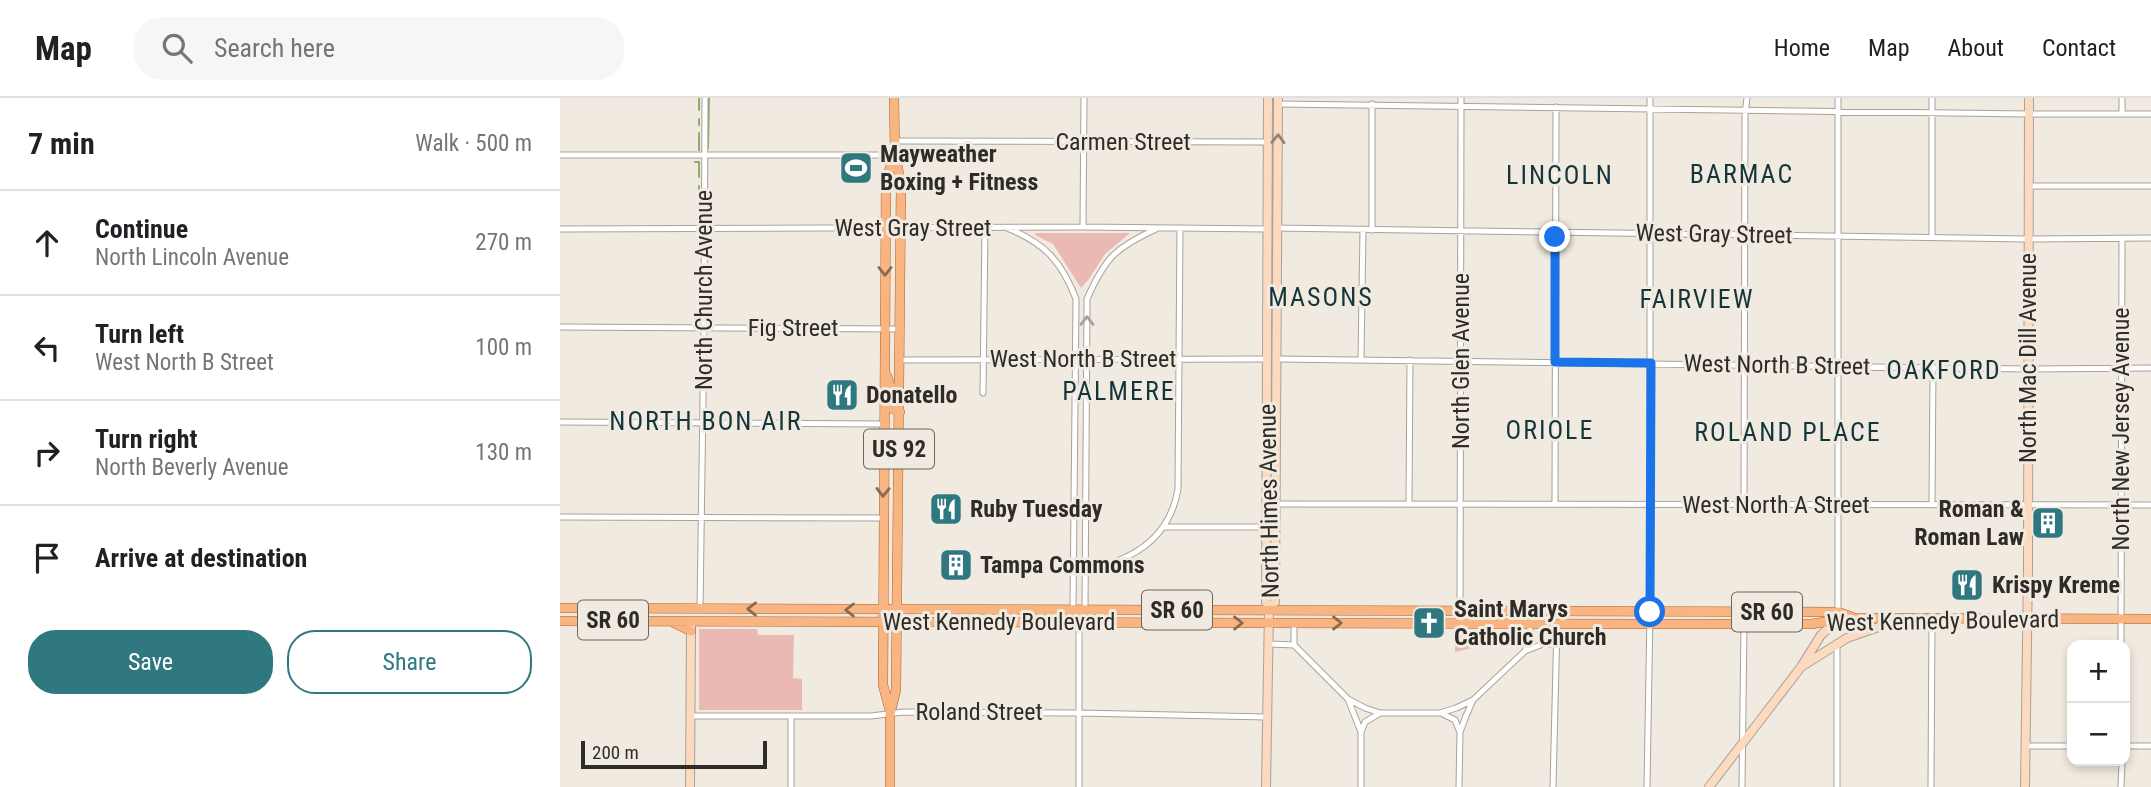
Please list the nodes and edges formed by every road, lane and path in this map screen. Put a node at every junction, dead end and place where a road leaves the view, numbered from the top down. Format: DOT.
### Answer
graph roads {
  1 [pos="705,98"];
  2 [pos="894,98"];
  3 [pos="1084,98"];
  4 [pos="1268,98"];
  5 [pos="1650,98"];
  6 [pos="1747,98"];
  7 [pos="1838,98"];
  8 [pos="1932,98"];
  9 [pos="2029,98"];
  10 [pos="2122,98"];
  11 [pos="1277,100"];
  12 [pos="1461,102"];
  13 [pos="1372,104"];
  14 [pos="1556,107"];
  15 [pos="1650,108"];
  16 [pos="1746,110"];
  17 [pos="1838,111"];
  18 [pos="1932,112"];
  19 [pos="2028,114"];
  20 [pos="2122,114"];
  21 [pos="2151,114"];
  22 [pos="895,141"];
  23 [pos="1083,142"];
  24 [pos="1268,142"];
  25 [pos="560,155"];
  26 [pos="704,155"];
  27 [pos="895,155"];
  28 [pos="1268,164"];
  29 [pos="2028,186"];
  30 [pos="2151,186"];
  31 [pos="985,227"];
  32 [pos="1004,227"];
  33 [pos="1083,227"];
  34 [pos="1159,228"];
  35 [pos="1180,228"];
  36 [pos="560,229"];
  37 [pos="705,229"];
  38 [pos="885,229"];
  39 [pos="901,229"];
  40 [pos="1267,229"];
  41 [pos="1276,229"];
  42 [pos="1363,230"];
  43 [pos="1372,230"];
  44 [pos="1461,231"];
  45 [pos="1556,232"];
  46 [pos="1651,233"];
  47 [pos="1744,234"];
  48 [pos="1839,236"];
  49 [pos="1932,237"];
  50 [pos="2151,238"];
  51 [pos="2028,239"];
  52 [pos="2122,239"];
  53 [pos="1276,284"];
  54 [pos="1076,299"];
  55 [pos="1087,299"];
  56 [pos="560,327"];
  57 [pos="704,328"];
  58 [pos="884,329"];
  59 [pos="900,329"];
  60 [pos="984,359"];
  61 [pos="1077,359"];
  62 [pos="1087,359"];
  63 [pos="1180,359"];
  64 [pos="1272,359"];
  65 [pos="1361,359"];
  66 [pos="900,360"];
  67 [pos="1410,360"];
  68 [pos="1461,361"];
  69 [pos="1555,362"];
  70 [pos="1651,363"];
  71 [pos="1744,365"];
  72 [pos="1838,366"];
  73 [pos="884,367"];
  74 [pos="1933,367"];
  75 [pos="2121,368"];
  76 [pos="2151,368"];
  77 [pos="2028,369"];
  78 [pos="983,393"];
  79 [pos="900,412"];
  80 [pos="560,422"];
  81 [pos="702,423"];
  82 [pos="884,424"];
  83 [pos="1086,425"];
  84 [pos="1076,426"];
  85 [pos="1075,448"];
  86 [pos="1085,449"];
  87 [pos="1409,503"];
  88 [pos="1276,504"];
  89 [pos="1461,504"];
  90 [pos="1555,504"];
  91 [pos="1650,505"];
  92 [pos="1744,505"];
  93 [pos="1838,505"];
  94 [pos="1932,505"];
  95 [pos="2121,505"];
  96 [pos="2151,505"];
  97 [pos="2028,506"];
  98 [pos="560,517"];
  99 [pos="702,518"];
  100 [pos="883,518"];
  101 [pos="1165,527"];
  102 [pos="1268,527"];
  103 [pos="1085,568"];
  104 [pos="1074,572"];
  105 [pos="560,608"];
  106 [pos="614,608"];
  107 [pos="700,609"];
  108 [pos="883,610"];
  109 [pos="897,610"];
  110 [pos="1073,610"];
  111 [pos="1085,610"];
  112 [pos="1141,610"];
  113 [pos="1269,610"];
  114 [pos="1460,611"];
  115 [pos="1650,612"];
  116 [pos="1838,612"];
  117 [pos="560,615"];
  118 [pos="1853,618"];
  119 [pos="1905,618"];
  120 [pos="1932,618"];
  121 [pos="2027,619"];
  122 [pos="2121,619"];
  123 [pos="2151,619"];
  124 [pos="624,620"];
  125 [pos="560,621"];
  126 [pos="666,621"];
  127 [pos="692,621"];
  128 [pos="884,622"];
  129 [pos="897,622"];
  130 [pos="1018,623"];
  131 [pos="1079,623"];
  132 [pos="1268,623"];
  133 [pos="1294,623"];
  134 [pos="1460,623"];
  135 [pos="1744,623"];
  136 [pos="1530,624"];
  137 [pos="1556,624"];
  138 [pos="1650,624"];
  139 [pos="691,631"];
  140 [pos="2121,640"];
  141 [pos="1837,643"];
  142 [pos="1268,644"];
  143 [pos="1556,644"];
  144 [pos="1294,645"];
  145 [pos="1525,651"];
  146 [pos="1801,667"];
  147 [pos="1348,699"];
  148 [pos="1473,701"];
  149 [pos="1079,713"];
  150 [pos="1380,713"];
  151 [pos="1440,713"];
  152 [pos="890,714"];
  153 [pos="690,716"];
  154 [pos="791,716"];
  155 [pos="1268,717"];
  156 [pos="1362,732"];
  157 [pos="1460,732"];
  158 [pos="1743,742"];
  159 [pos="2026,746"];
  160 [pos="2067,746"];
  161 [pos="2130,746"];
  162 [pos="2151,747"];
  163 [pos="2122,766"];
  164 [pos="690,787"];
  165 [pos="791,787"];
  166 [pos="890,787"];
  167 [pos="1079,787"];
  168 [pos="1266,787"];
  169 [pos="1361,787"];
  170 [pos="1459,787"];
  171 [pos="1553,787"];
  172 [pos="1647,787"];
  173 [pos="1709,787"];
  174 [pos="1742,787"];
  175 [pos="1837,787"];
  176 [pos="1931,787"];
  177 [pos="2025,787"];
  178 [pos="2122,787"];
  1 -- 26 [label="street, North Church Avenue"];
  2 -- 22 [label="main road, US 92"];
  3 -- 23 [label="street"];
  4 -- 24 [label="street, North Himes Avenue"];
  5 -- 15 [label="street"];
  6 -- 16 [label="street"];
  7 -- 17 [label="street"];
  8 -- 18 [label="street"];
  9 -- 19 [label="street, North Mac Dill Avenue"];
  10 -- 20 [label="street"];
  11 -- 13 [label="street"];
  41 -- 11 [label="street, North Himes Avenue, one-way"];
  12 -- 13 [label="street"];
  12 -- 14 [label="street"];
  12 -- 44 [label="street, North Glen Avenue"];
  13 -- 43 [label="street"];
  14 -- 15 [label="street"];
  14 -- 45 [label="street"];
  15 -- 16 [label="street"];
  15 -- 46 [label="street"];
  16 -- 17 [label="street"];
  16 -- 47 [label="street"];
  17 -- 18 [label="street"];
  17 -- 48 [label="street"];
  18 -- 19 [label="street"];
  18 -- 49 [label="street"];
  19 -- 20 [label="street"];
  19 -- 29 [label="street, North Mac Dill Avenue"];
  20 -- 21 [label="street"];
  22 -- 23 [label="street, Carmen Street"];
  22 -- 27 [label="main road, US 92"];
  23 -- 24 [label="street, Carmen Street"];
  23 -- 33 [label="street"];
  24 -- 28 [label="street, North Himes Avenue"];
  25 -- 26 [label="street"];
  26 -- 27 [label="street"];
  26 -- 37 [label="street, North Church Avenue"];
  27 -- 38 [label="main road, US 92"];
  27 -- 39 [label="main road, US 92"];
  28 -- 40 [label="street, North Himes Avenue"];
  28 -- 41 [label="street"];
  29 -- 30 [label="street"];
  29 -- 51 [label="street, North Mac Dill Avenue"];
  31 -- 32 [label="street, West Gray Street"];
  31 -- 39 [label="street, West Gray Street"];
  31 -- 60 [label="street"];
  32 -- 33 [label="street, West Gray Street"];
  32 -- 54 [label="street"];
  33 -- 34 [label="street, West Gray Street"];
  34 -- 35 [label="street, West Gray Street"];
  34 -- 55 [label="street"];
  35 -- 40 [label="street, West Gray Street"];
  35 -- 63 [label="street"];
  36 -- 37 [label="street, West Gray Street"];
  37 -- 38 [label="street, West Gray Street"];
  37 -- 57 [label="street, North Church Avenue"];
  38 -- 39 [label="street, West Gray Street"];
  38 -- 58 [label="main road, US 92, one-way"];
  39 -- 59 [label="main road, US 92"];
  40 -- 53 [label="street"];
  40 -- 64 [label="street, North Himes Avenue"];
  41 -- 42 [label="street, West Gray Street"];
  41 -- 53 [label="street, North Himes Avenue"];
  42 -- 43 [label="street, West Gray Street"];
  42 -- 65 [label="street"];
  43 -- 44 [label="street, West Gray Street"];
  44 -- 45 [label="street, West Gray Street"];
  44 -- 68 [label="street, North Glen Avenue"];
  45 -- 46 [label="street, West Gray Street"];
  45 -- 69 [label="street"];
  46 -- 47 [label="street, West Gray Street"];
  46 -- 70 [label="street"];
  47 -- 48 [label="street, West Gray Street"];
  47 -- 71 [label="street"];
  48 -- 49 [label="street, West Gray Street"];
  48 -- 72 [label="street"];
  49 -- 51 [label="street, West Gray Street"];
  50 -- 52 [label="street, West Gray Street"];
  51 -- 52 [label="street, West Gray Street"];
  51 -- 77 [label="street, North Mac Dill Avenue"];
  52 -- 75 [label="street, North New Jersey Avenue"];
  53 -- 64 [label="street, North Himes Avenue"];
  54 -- 55 [label="street"];
  54 -- 61 [label="street"];
  62 -- 55 [label="street, one-way"];
  56 -- 57 [label="street, Fig Street"];
  57 -- 58 [label="street, Fig Street"];
  57 -- 81 [label="street, North Church Avenue"];
  58 -- 59 [label="street, Fig Street"];
  58 -- 73 [label="main road, US 92"];
  59 -- 66 [label="main road, US 92"];
  60 -- 61 [label="street, West North B Street"];
  60 -- 66 [label="street, West North B Street"];
  60 -- 78 [label="street"];
  61 -- 62 [label="street, West North B Street"];
  61 -- 84 [label="street"];
  62 -- 63 [label="street, West North B Street"];
  62 -- 83 [label="street"];
  63 -- 64 [label="street, West North B Street"];
  63 -- 101 [label="street"];
  64 -- 65 [label="street, West North B Street"];
  64 -- 88 [label="street, North Himes Avenue"];
  64 -- 102 [label="street, North Himes Avenue"];
  65 -- 67 [label="street, West North B Street"];
  66 -- 79 [label="main road, US 92"];
  67 -- 68 [label="street, West North B Street"];
  67 -- 87 [label="street"];
  68 -- 69 [label="street, West North B Street"];
  68 -- 89 [label="street, North Glen Avenue"];
  69 -- 70 [label="street, West North B Street"];
  69 -- 90 [label="street"];
  70 -- 71 [label="street, West North B Street"];
  70 -- 91 [label="street"];
  71 -- 72 [label="street, West North B Street"];
  71 -- 92 [label="street"];
  72 -- 74 [label="street, West North B Street"];
  72 -- 93 [label="street"];
  73 -- 79 [label="main road"];
  73 -- 82 [label="main road, US 92"];
  74 -- 77 [label="street, West North B Street"];
  74 -- 94 [label="street"];
  75 -- 76 [label="street, West North B Street"];
  75 -- 77 [label="street, West North B Street"];
  75 -- 95 [label="street, North New Jersey Avenue"];
  77 -- 97 [label="street, North Mac Dill Avenue"];
  79 -- 109 [label="main road, US 92"];
  80 -- 81 [label="street"];
  81 -- 82 [label="street"];
  81 -- 99 [label="street, North Church Avenue"];
  82 -- 100 [label="main road, US 92, one-way"];
  83 -- 84 [label="street"];
  83 -- 86 [label="street"];
  84 -- 85 [label="street"];
  85 -- 86 [label="street"];
  85 -- 104 [label="street"];
  86 -- 103 [label="street"];
  87 -- 88 [label="street, West North A Street"];
  87 -- 89 [label="street, West North A Street"];
  88 -- 113 [label="street, North Himes Avenue"];
  89 -- 90 [label="street, West North A Street"];
  89 -- 114 [label="street, North Glen Avenue"];
  90 -- 91 [label="street, West North A Street"];
  91 -- 92 [label="street, West North A Street"];
  91 -- 115 [label="street"];
  92 -- 93 [label="street, West North A Street"];
  93 -- 94 [label="street, West North A Street"];
  93 -- 116 [label="street"];
  94 -- 97 [label="street, West North A Street"];
  95 -- 96 [label="street, West North A Street"];
  95 -- 97 [label="street, West North A Street"];
  95 -- 122 [label="street, North New Jersey Avenue"];
  97 -- 121 [label="street, North Mac Dill Avenue"];
  98 -- 99 [label="street"];
  99 -- 100 [label="street"];
  99 -- 107 [label="street, North Church Avenue"];
  100 -- 108 [label="main road, US 92"];
  101 -- 102 [label="street"];
  101 -- 103 [label="street"];
  102 -- 113 [label="street, North Himes Avenue"];
  103 -- 104 [label="street"];
  103 -- 111 [label="street"];
  104 -- 110 [label="street"];
  105 -- 106 [label="main road, West Kennedy Boulevard / SR 60"];
  106 -- 107 [label="main road, West Kennedy Boulevard / SR 60"];
  106 -- 117 [label="main road"];
  108 -- 107 [label="main road, West Kennedy Boulevard / SR 60, one-way"];
  107 -- 124 [label="main road"];
  108 -- 109 [label="main road, West Kennedy Boulevard / SR 60"];
  108 -- 128 [label="main road, US 92"];
  109 -- 110 [label="main road, West Kennedy Boulevard / SR 60"];
  109 -- 129 [label="main road, US 92"];
  110 -- 111 [label="main road, West Kennedy Boulevard / SR 60"];
  111 -- 112 [label="main road, West Kennedy Boulevard / SR 60"];
  111 -- 130 [label="main road"];
  112 -- 113 [label="main road, West Kennedy Boulevard / SR 60"];
  112 -- 131 [label="main road"];
  113 -- 114 [label="main road, West Kennedy Boulevard / SR 60"];
  113 -- 132 [label="street"];
  114 -- 115 [label="main road, West Kennedy Boulevard / SR 60"];
  114 -- 134 [label="street, North Glen Avenue"];
  115 -- 116 [label="main road, West Kennedy Boulevard / SR 60"];
  115 -- 138 [label="street"];
  116 -- 118 [label="main road, SR 60"];
  118 -- 119 [label="main road, West Kennedy Boulevard / SR 60"];
  118 -- 135 [label="main road, West Kennedy Boulevard / SR 60"];
  118 -- 146 [label="street"];
  119 -- 120 [label="main road, West Kennedy Boulevard / SR 60"];
  119 -- 141 [label="street"];
  120 -- 121 [label="main road, West Kennedy Boulevard / SR 60"];
  120 -- 176 [label="street"];
  121 -- 122 [label="main road, West Kennedy Boulevard / SR 60"];
  121 -- 159 [label="street, North Mac Dill Avenue"];
  122 -- 123 [label="main road, West Kennedy Boulevard / SR 60"];
  122 -- 140 [label="street, North New Jersey Avenue"];
  124 -- 125 [label="main road, West Kennedy Boulevard / SR 60"];
  124 -- 126 [label="main road, West Kennedy Boulevard / SR 60"];
  126 -- 127 [label="main road, West Kennedy Boulevard / SR 60"];
  126 -- 139 [label="main road"];
  127 -- 128 [label="main road, West Kennedy Boulevard / SR 60"];
  127 -- 139 [label="street"];
  128 -- 129 [label="main road, West Kennedy Boulevard / SR 60"];
  128 -- 152 [label="main road, US 92"];
  129 -- 130 [label="main road, West Kennedy Boulevard / SR 60"];
  129 -- 152 [label="main road, US 92"];
  130 -- 131 [label="main road, West Kennedy Boulevard / SR 60"];
  131 -- 132 [label="main road, West Kennedy Boulevard / SR 60, one-way"];
  131 -- 149 [label="street"];
  132 -- 133 [label="main road, West Kennedy Boulevard / SR 60"];
  132 -- 142 [label="street"];
  133 -- 134 [label="main road, West Kennedy Boulevard / SR 60, one-way"];
  133 -- 144 [label="street"];
  134 -- 136 [label="main road, West Kennedy Boulevard / SR 60"];
  135 -- 138 [label="main road, West Kennedy Boulevard / SR 60"];
  135 -- 158 [label="street"];
  136 -- 137 [label="main road, West Kennedy Boulevard / SR 60"];
  136 -- 145 [label="street"];
  137 -- 138 [label="main road, West Kennedy Boulevard / SR 60"];
  137 -- 143 [label="street"];
  138 -- 172 [label="street"];
  139 -- 153 [label="street"];
  141 -- 146 [label="street"];
  141 -- 175 [label="street"];
  142 -- 144 [label="street"];
  142 -- 155 [label="street"];
  143 -- 145 [label="street"];
  143 -- 171 [label="street"];
  144 -- 147 [label="street"];
  145 -- 148 [label="street"];
  146 -- 158 [label="street"];
  147 -- 150 [label="street"];
  147 -- 156 [label="street"];
  148 -- 151 [label="street"];
  148 -- 157 [label="street"];
  149 -- 152 [label="street, Roland Street"];
  149 -- 155 [label="street, Roland Street"];
  149 -- 167 [label="street"];
  150 -- 151 [label="street"];
  150 -- 156 [label="street"];
  151 -- 157 [label="street"];
  152 -- 154 [label="street, Roland Street"];
  152 -- 166 [label="main road, US 92"];
  153 -- 154 [label="street, Roland Street"];
  153 -- 164 [label="street"];
  154 -- 165 [label="street"];
  155 -- 168 [label="street"];
  156 -- 169 [label="street"];
  157 -- 170 [label="street"];
  158 -- 173 [label="street"];
  158 -- 174 [label="street"];
  159 -- 160 [label="street"];
  159 -- 177 [label="street, North Mac Dill Avenue"];
  161 -- 162 [label="street"];
  163 -- 178 [label="street"];
}
